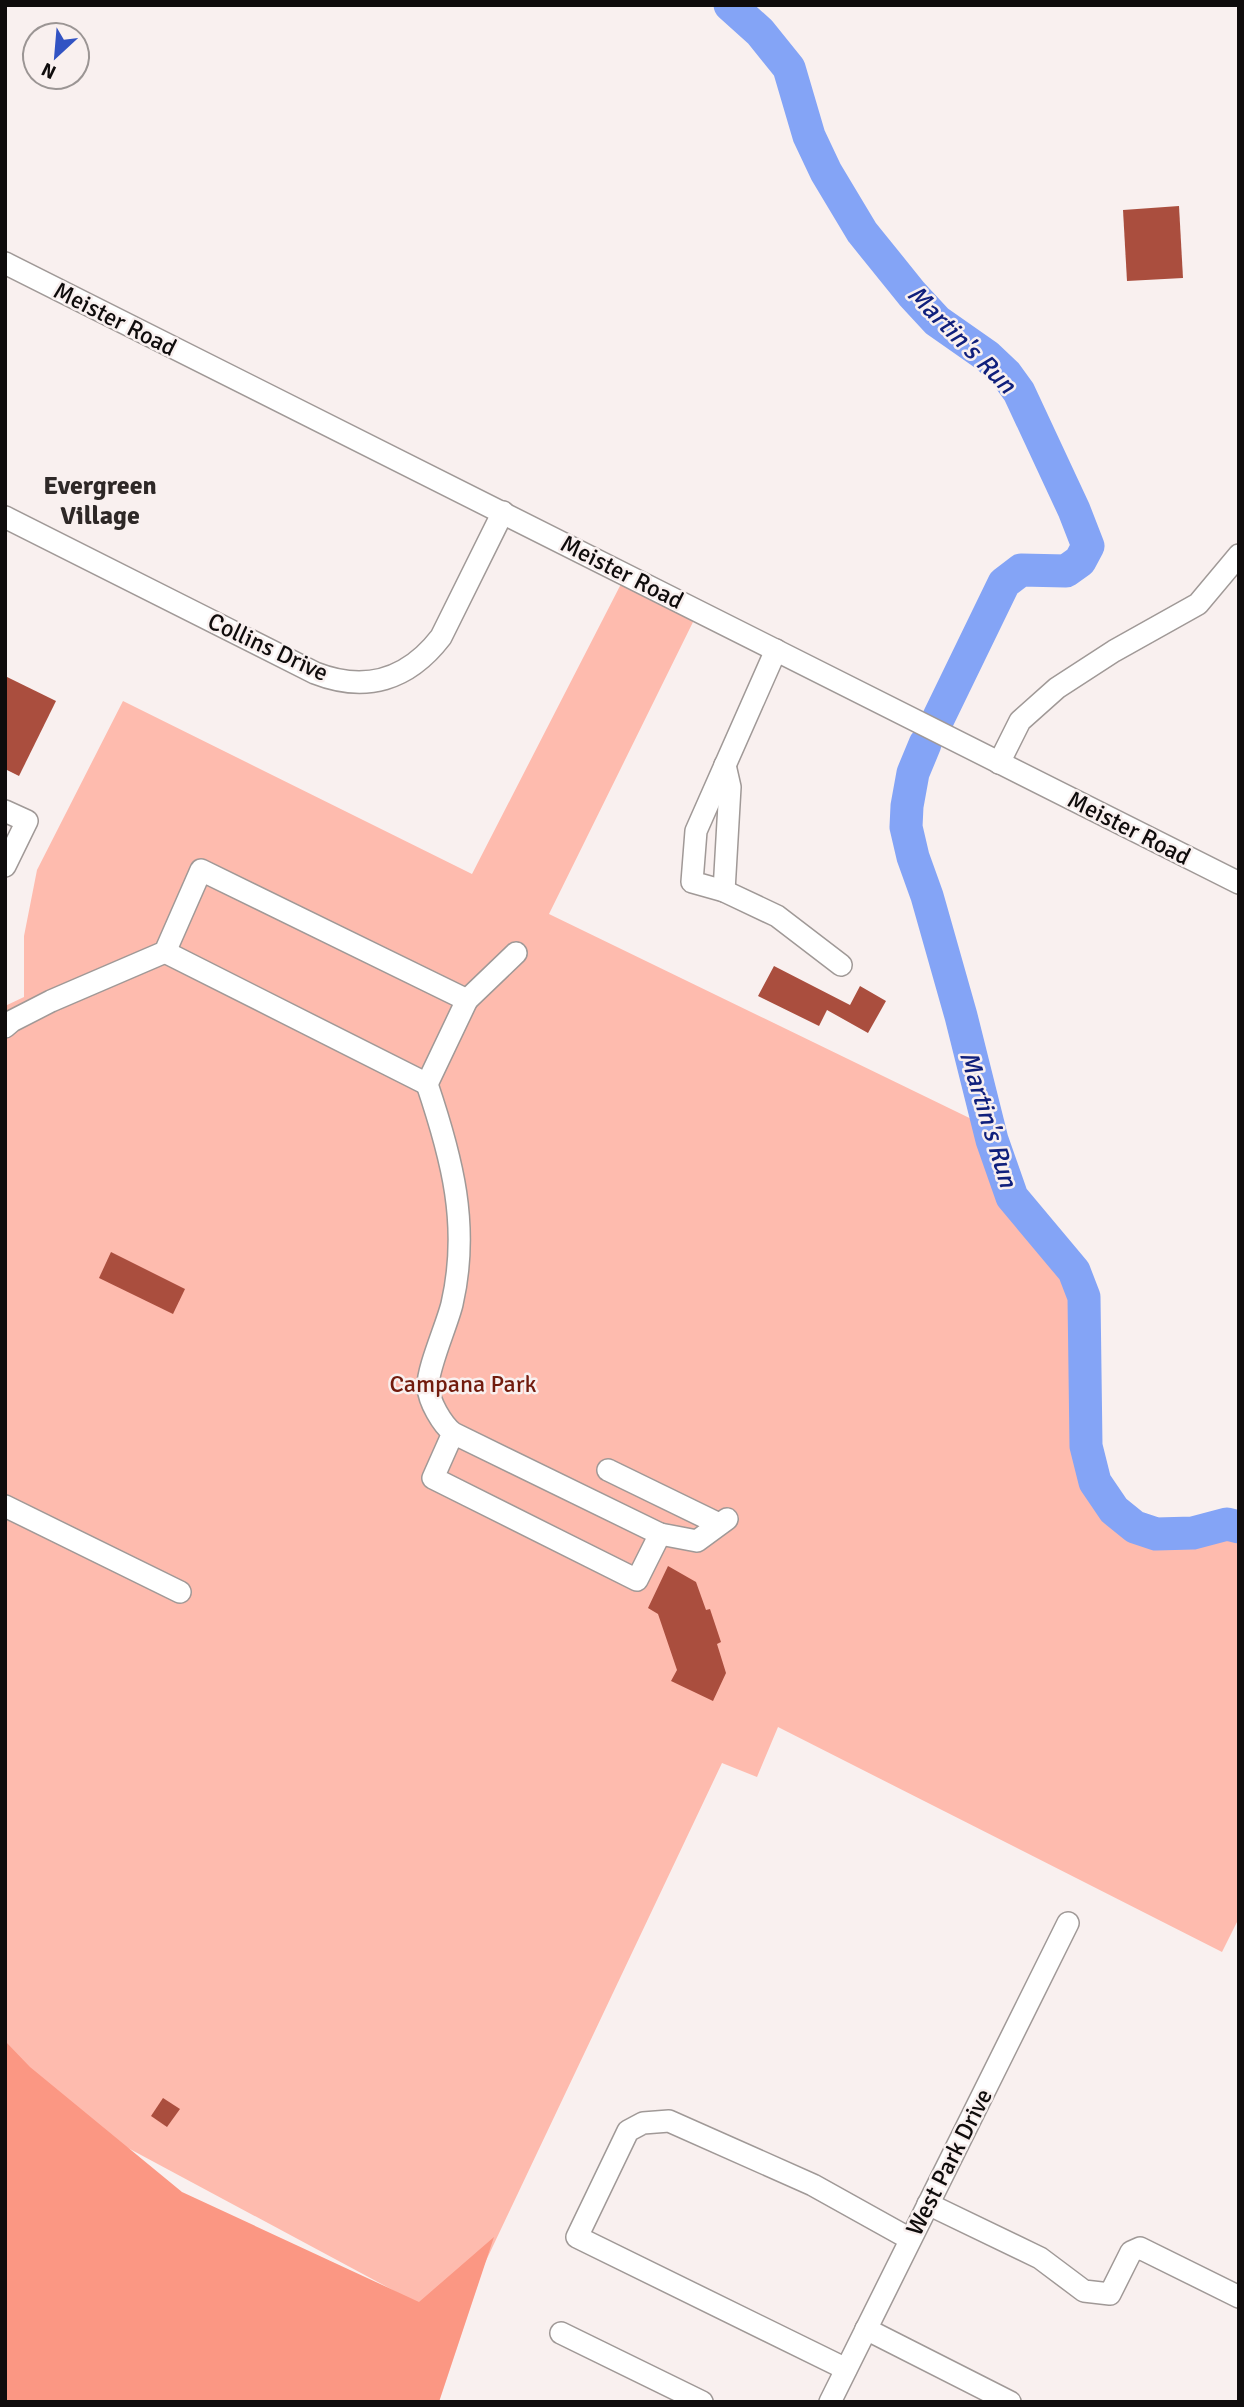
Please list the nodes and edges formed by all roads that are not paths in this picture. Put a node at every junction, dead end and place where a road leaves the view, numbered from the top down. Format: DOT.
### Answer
graph roads {
  1 [pos="5,263"];
  2 [pos="503,512"];
  3 [pos="5,517"];
  4 [pos="1239,555"];
  5 [pos="776,650"];
  6 [pos="999,763"];
  7 [pos="725,765"];
  8 [pos="5,811"];
  9 [pos="5,866"];
  10 [pos="1239,883"];
  11 [pos="724,891"];
  12 [pos="165,952"];
  13 [pos="516,953"];
  14 [pos="841,965"];
  15 [pos="467,1000"];
  16 [pos="5,1027"];
  17 [pos="426,1084"];
  18 [pos="453,1433"];
  19 [pos="608,1470"];
  20 [pos="5,1506"];
  21 [pos="660,1534"];
  22 [pos="180,1592"];
  23 [pos="1068,1923"];
  24 [pos="928,2204"];
  25 [pos="910,2239"];
  26 [pos="1239,2297"];
  27 [pos="866,2329"];
  28 [pos="561,2333"];
  29 [pos="846,2369"];
  30 [pos="702,2402"];
  31 [pos="830,2402"];
  32 [pos="1010,2402"];
  1 -- 2 [label="street, Meister Road"];
  2 -- 3 [label="street, Collins Drive"];
  2 -- 5 [label="street, Meister Road"];
  4 -- 6 [label="street"];
  5 -- 6 [label="street, Meister Road"];
  5 -- 7 [label="street"];
  6 -- 10 [label="street, Meister Road"];
  7 -- 11 [label="street"];
  7 -- 11 [label="street"];
  8 -- 9 [label="street"];
  11 -- 14 [label="street"];
  12 -- 15 [label="street"];
  12 -- 16 [label="street"];
  12 -- 17 [label="street"];
  13 -- 15 [label="street"];
  15 -- 17 [label="street"];
  17 -- 18 [label="street"];
  18 -- 21 [label="street"];
  18 -- 21 [label="street"];
  19 -- 21 [label="street"];
  20 -- 22 [label="street"];
  23 -- 24 [label="street, West Park Drive"];
  24 -- 25 [label="street, West Park Drive"];
  24 -- 26 [label="street"];
  25 -- 27 [label="street, West Park Drive"];
  25 -- 29 [label="street"];
  27 -- 29 [label="street, West Park Drive"];
  27 -- 32 [label="street"];
  28 -- 30 [label="street"];
  29 -- 31 [label="street, West Park Drive"];
}
